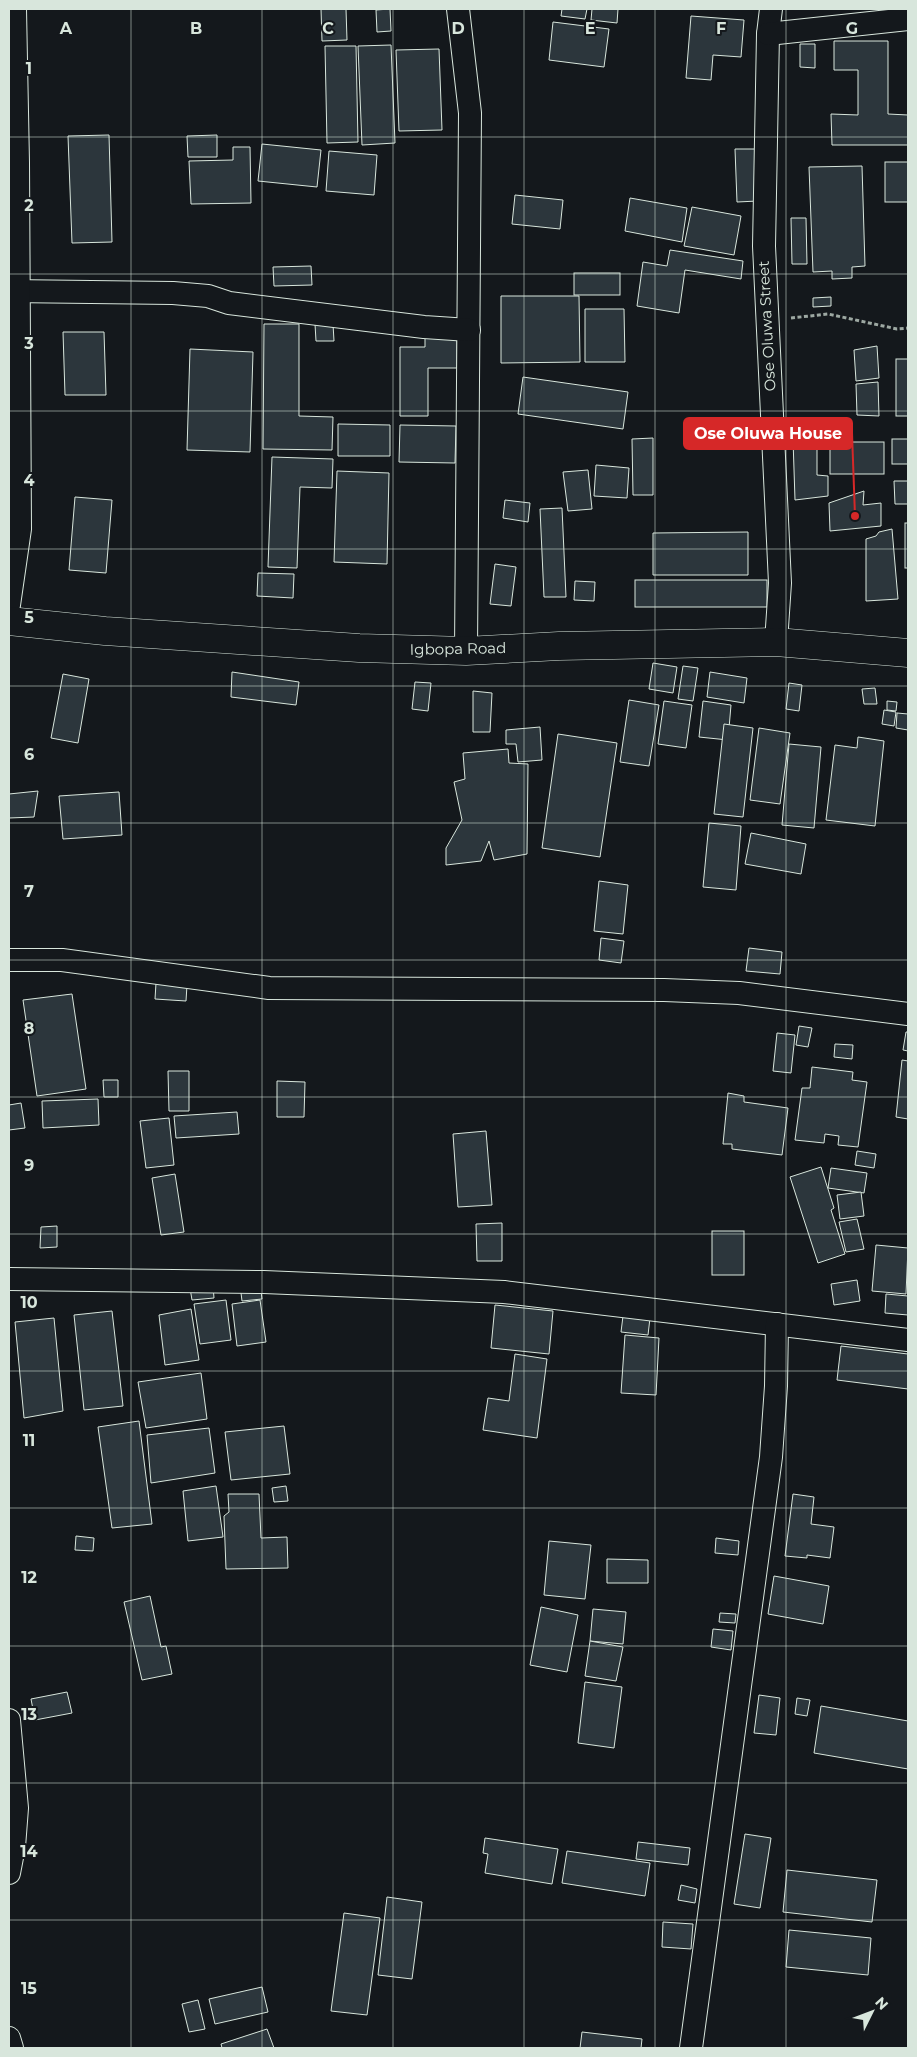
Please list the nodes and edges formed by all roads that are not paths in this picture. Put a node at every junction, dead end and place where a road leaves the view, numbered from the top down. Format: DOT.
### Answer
graph roads {
  1 [pos="15,9"];
  2 [pos="458,9"];
  3 [pos="771,9"];
  4 [pos="908,18"];
  5 [pos="768,34"];
  6 [pos="14,291"];
  7 [pos="469,330"];
  8 [pos="9,605"];
  9 [pos="9,621"];
  10 [pos="776,642"];
  11 [pos="466,651"];
  12 [pos="908,653"];
  13 [pos="9,960"];
  14 [pos="908,1014"];
  15 [pos="9,1279"];
  16 [pos="777,1324"];
  17 [pos="908,1340"];
  18 [pos="9,1720"];
  19 [pos="9,1873"];
  20 [pos="9,2038"];
  21 [pos="12,2048"];
  22 [pos="691,2048"];
  1 -- 6 [label="street"];
  2 -- 7 [label="street"];
  3 -- 5 [label="street, Ose Oluwa Street"];
  4 -- 5 [label="street"];
  5 -- 10 [label="street, Ose Oluwa Street"];
  6 -- 7 [label="street"];
  6 -- 8 [label="street"];
  7 -- 11 [label="street"];
  9 -- 11 [label="street, Igbopa Road"];
  10 -- 11 [label="street, Igbopa Road"];
  10 -- 12 [label="street, Igbopa Road"];
  13 -- 14 [label="street"];
  15 -- 16 [label="street"];
  16 -- 17 [label="street"];
  16 -- 22 [label="street"];
  18 -- 19 [label="street"];
  20 -- 21 [label="street"];
}
